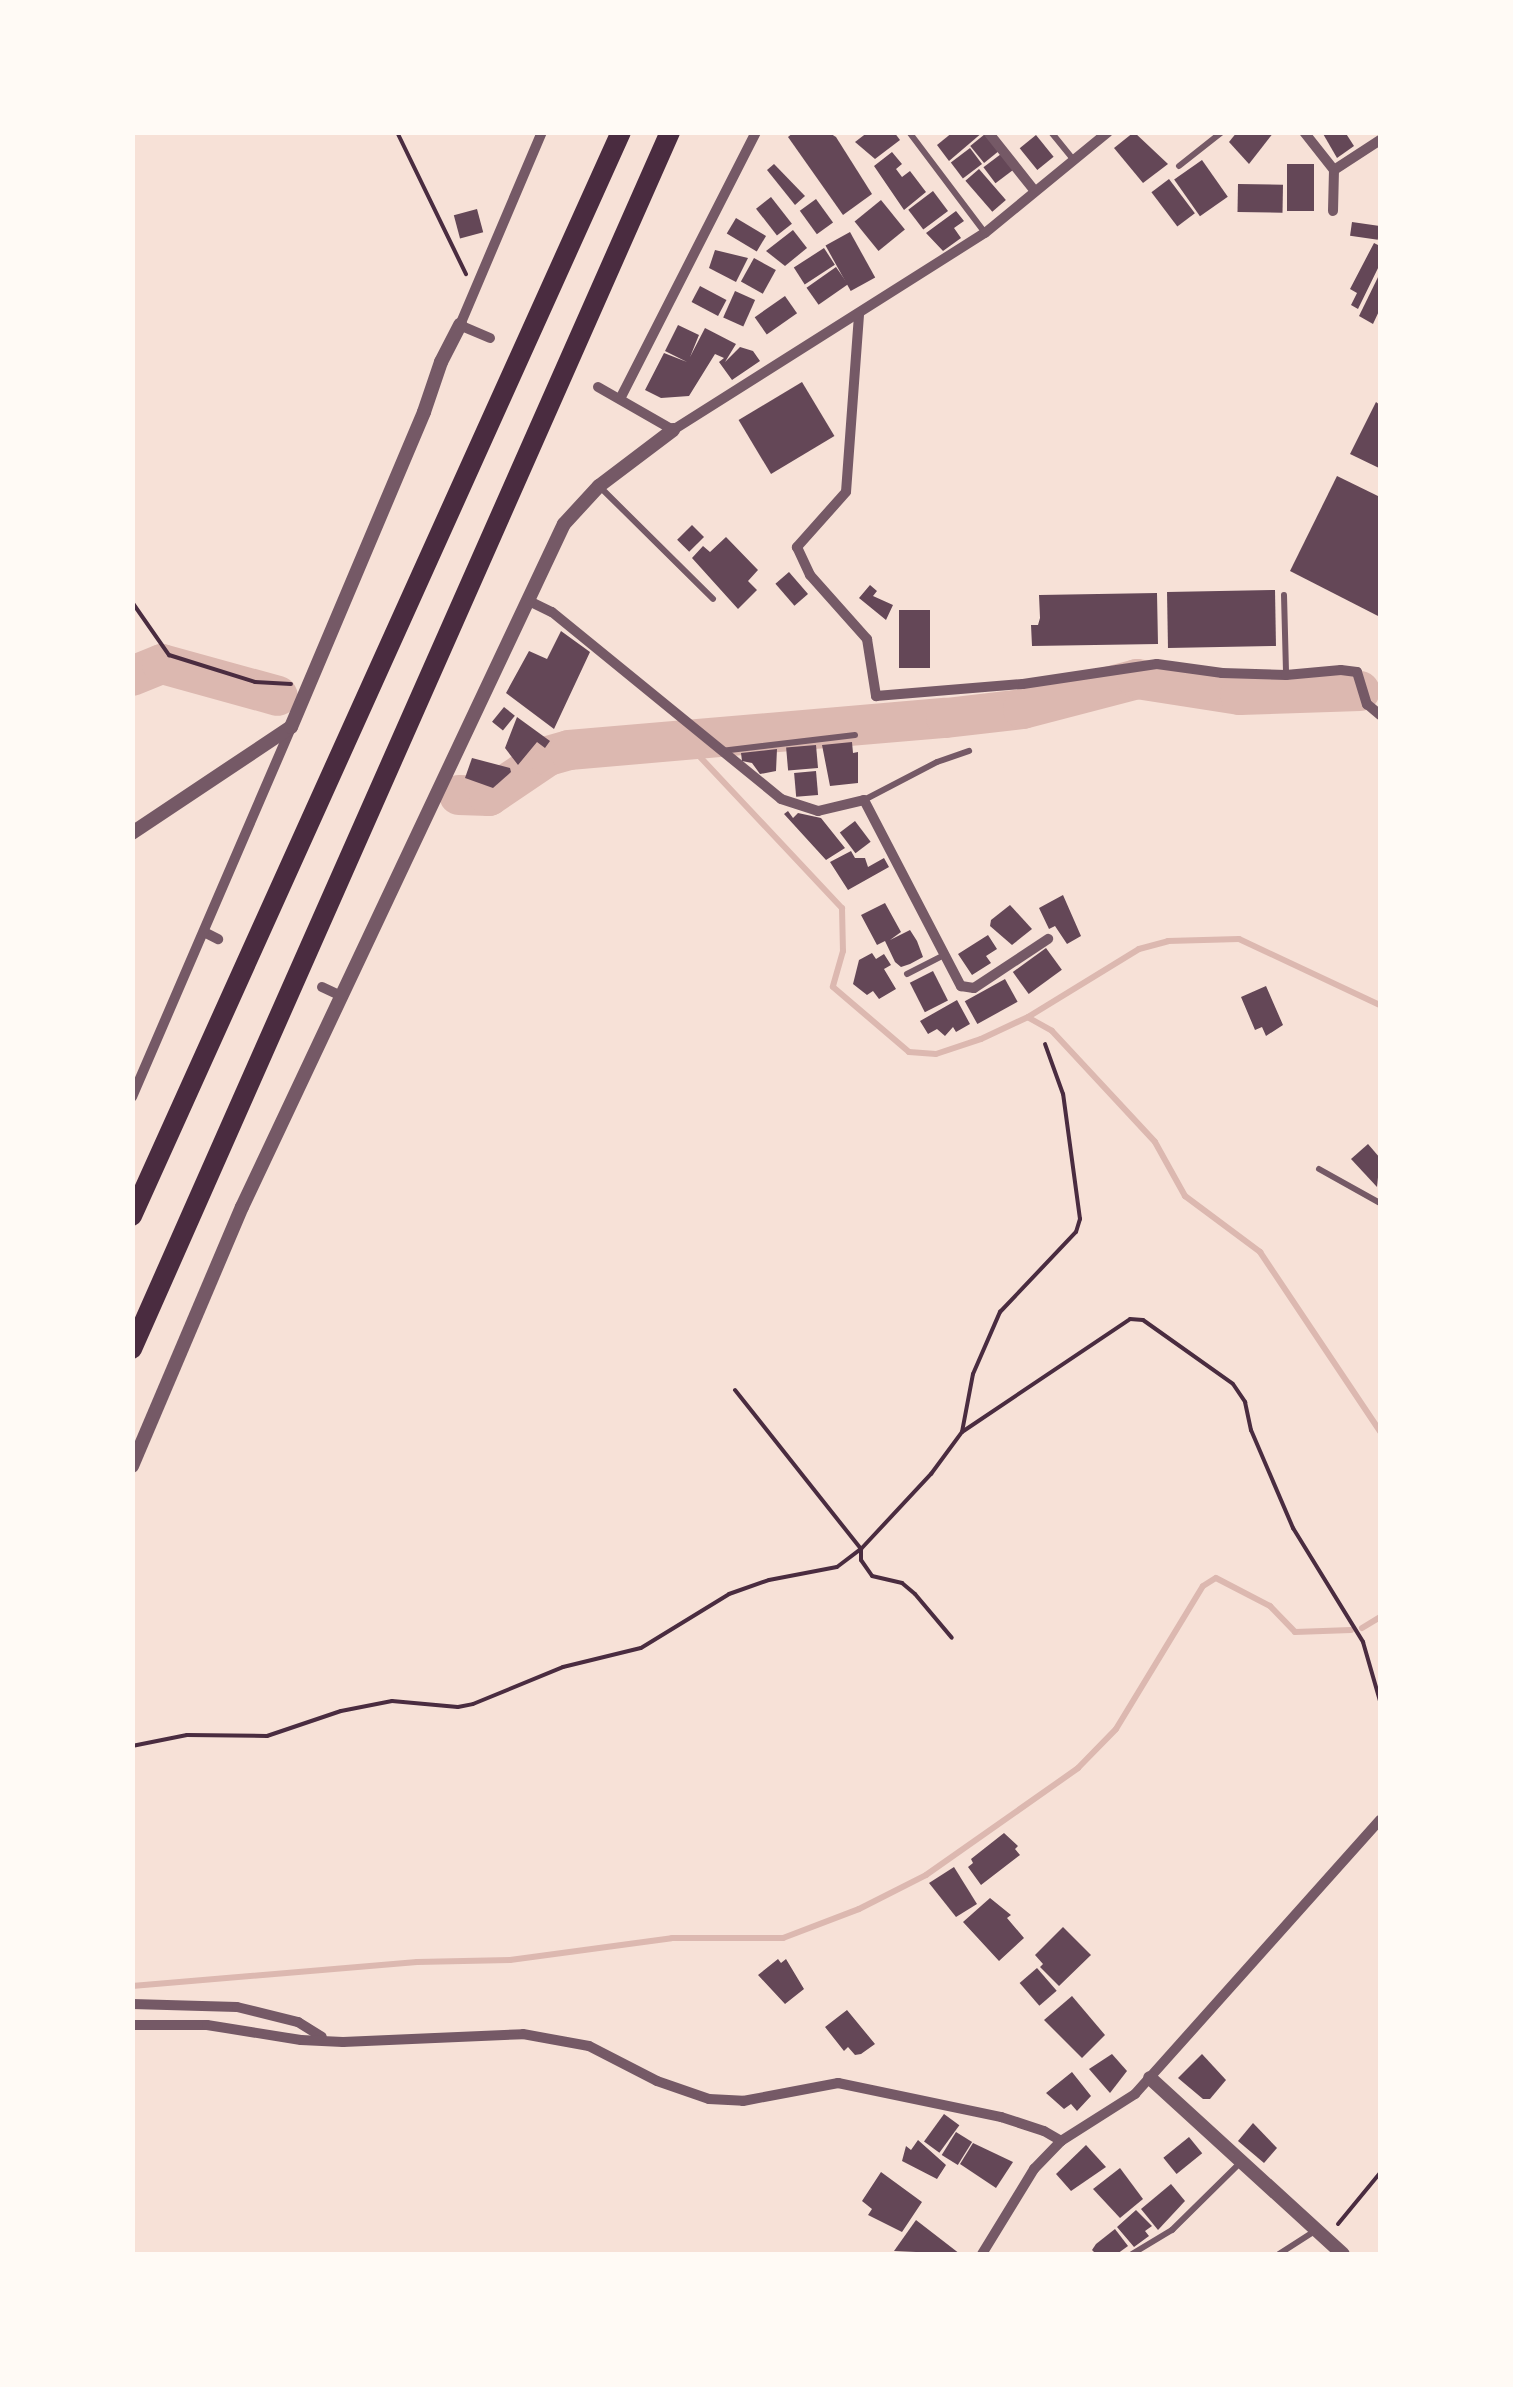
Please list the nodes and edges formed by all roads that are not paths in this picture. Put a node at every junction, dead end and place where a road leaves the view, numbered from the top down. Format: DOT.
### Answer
graph roads {
  1 [pos="542,132"];
  2 [pos="621,132"];
  3 [pos="670,132"];
  4 [pos="756,132"];
  5 [pos="909,132"];
  6 [pos="988,132"];
  7 [pos="1052,132"];
  8 [pos="1108,132"];
  9 [pos="1222,132"];
  10 [pos="1304,132"];
  11 [pos="1380,140"];
  12 [pos="1073,159"];
  13 [pos="1179,166"];
  14 [pos="1334,170"];
  15 [pos="1034,190"];
  16 [pos="1333,211"];
  17 [pos="985,233"];
  18 [pos="859,315"];
  19 [pos="460,325"];
  20 [pos="490,338"];
  21 [pos="598,387"];
  22 [pos="620,397"];
  23 [pos="673,430"];
  24 [pos="599,486"];
  25 [pos="1284,595"];
  26 [pos="714,599"];
  27 [pos="529,602"];
  28 [pos="1286,675"];
  29 [pos="1380,715"];
  30 [pos="291,727"];
  31 [pos="855,734"];
  32 [pos="715,748"];
  33 [pos="969,751"];
  34 [pos="864,800"];
  35 [pos="132,833"];
  36 [pos="204,932"];
  37 [pos="218,939"];
  38 [pos="1048,939"];
  39 [pos="944,955"];
  40 [pos="907,974"];
  41 [pos="322,987"];
  42 [pos="343,997"];
  43 [pos="132,1097"];
  44 [pos="1319,1168"];
  45 [pos="1380,1203"];
  46 [pos="132,1216"];
  47 [pos="132,1349"];
  48 [pos="132,1466"];
  49 [pos="1380,1820"];
  50 [pos="132,2004"];
  51 [pos="132,2024"];
  52 [pos="323,2038"];
  53 [pos="1150,2078"];
  54 [pos="1061,2141"];
  55 [pos="1242,2162"];
  56 [pos="1320,2234"];
  57 [pos="982,2254"];
  58 [pos="1132,2254"];
  59 [pos="1278,2254"];
  60 [pos="1343,2254"];
  1 -- 19 [label="street"];
  2 -- 46 [label="highway"];
  3 -- 47 [label="highway"];
  4 -- 22 [label="street"];
  5 -- 17 [label="lane"];
  6 -- 15 [label="street"];
  7 -- 12 [label="lane"];
  8 -- 12 [label="street"];
  9 -- 13 [label="lane"];
  10 -- 14 [label="street"];
  11 -- 14 [label="street"];
  12 -- 15 [label="street"];
  14 -- 16 [label="street"];
  15 -- 17 [label="street"];
  17 -- 18 [label="street"];
  18 -- 23 [label="street"];
  18 -- 28 [label="street"];
  19 -- 20 [label="street"];
  19 -- 30 [label="street"];
  21 -- 22 [label="street"];
  22 -- 23 [label="street"];
  23 -- 24 [label="street"];
  24 -- 26 [label="lane"];
  24 -- 27 [label="street"];
  25 -- 28 [label="lane"];
  27 -- 32 [label="street"];
  27 -- 42 [label="street"];
  28 -- 29 [label="street"];
  30 -- 35 [label="street"];
  30 -- 36 [label="street"];
  31 -- 32 [label="lane"];
  32 -- 34 [label="street"];
  33 -- 34 [label="lane"];
  34 -- 39 [label="street"];
  36 -- 37 [label="street"];
  36 -- 43 [label="street"];
  38 -- 39 [label="street"];
  39 -- 40 [label="lane"];
  41 -- 42 [label="street"];
  42 -- 48 [label="street"];
  44 -- 45 [label="lane"];
  49 -- 53 [label="street"];
  50 -- 52 [label="street"];
  51 -- 52 [label="street"];
  52 -- 54 [label="street"];
  53 -- 54 [label="street"];
  53 -- 55 [label="street"];
  54 -- 57 [label="street"];
  55 -- 56 [label="street"];
  55 -- 58 [label="lane"];
  56 -- 59 [label="lane"];
  56 -- 60 [label="street"];
}
